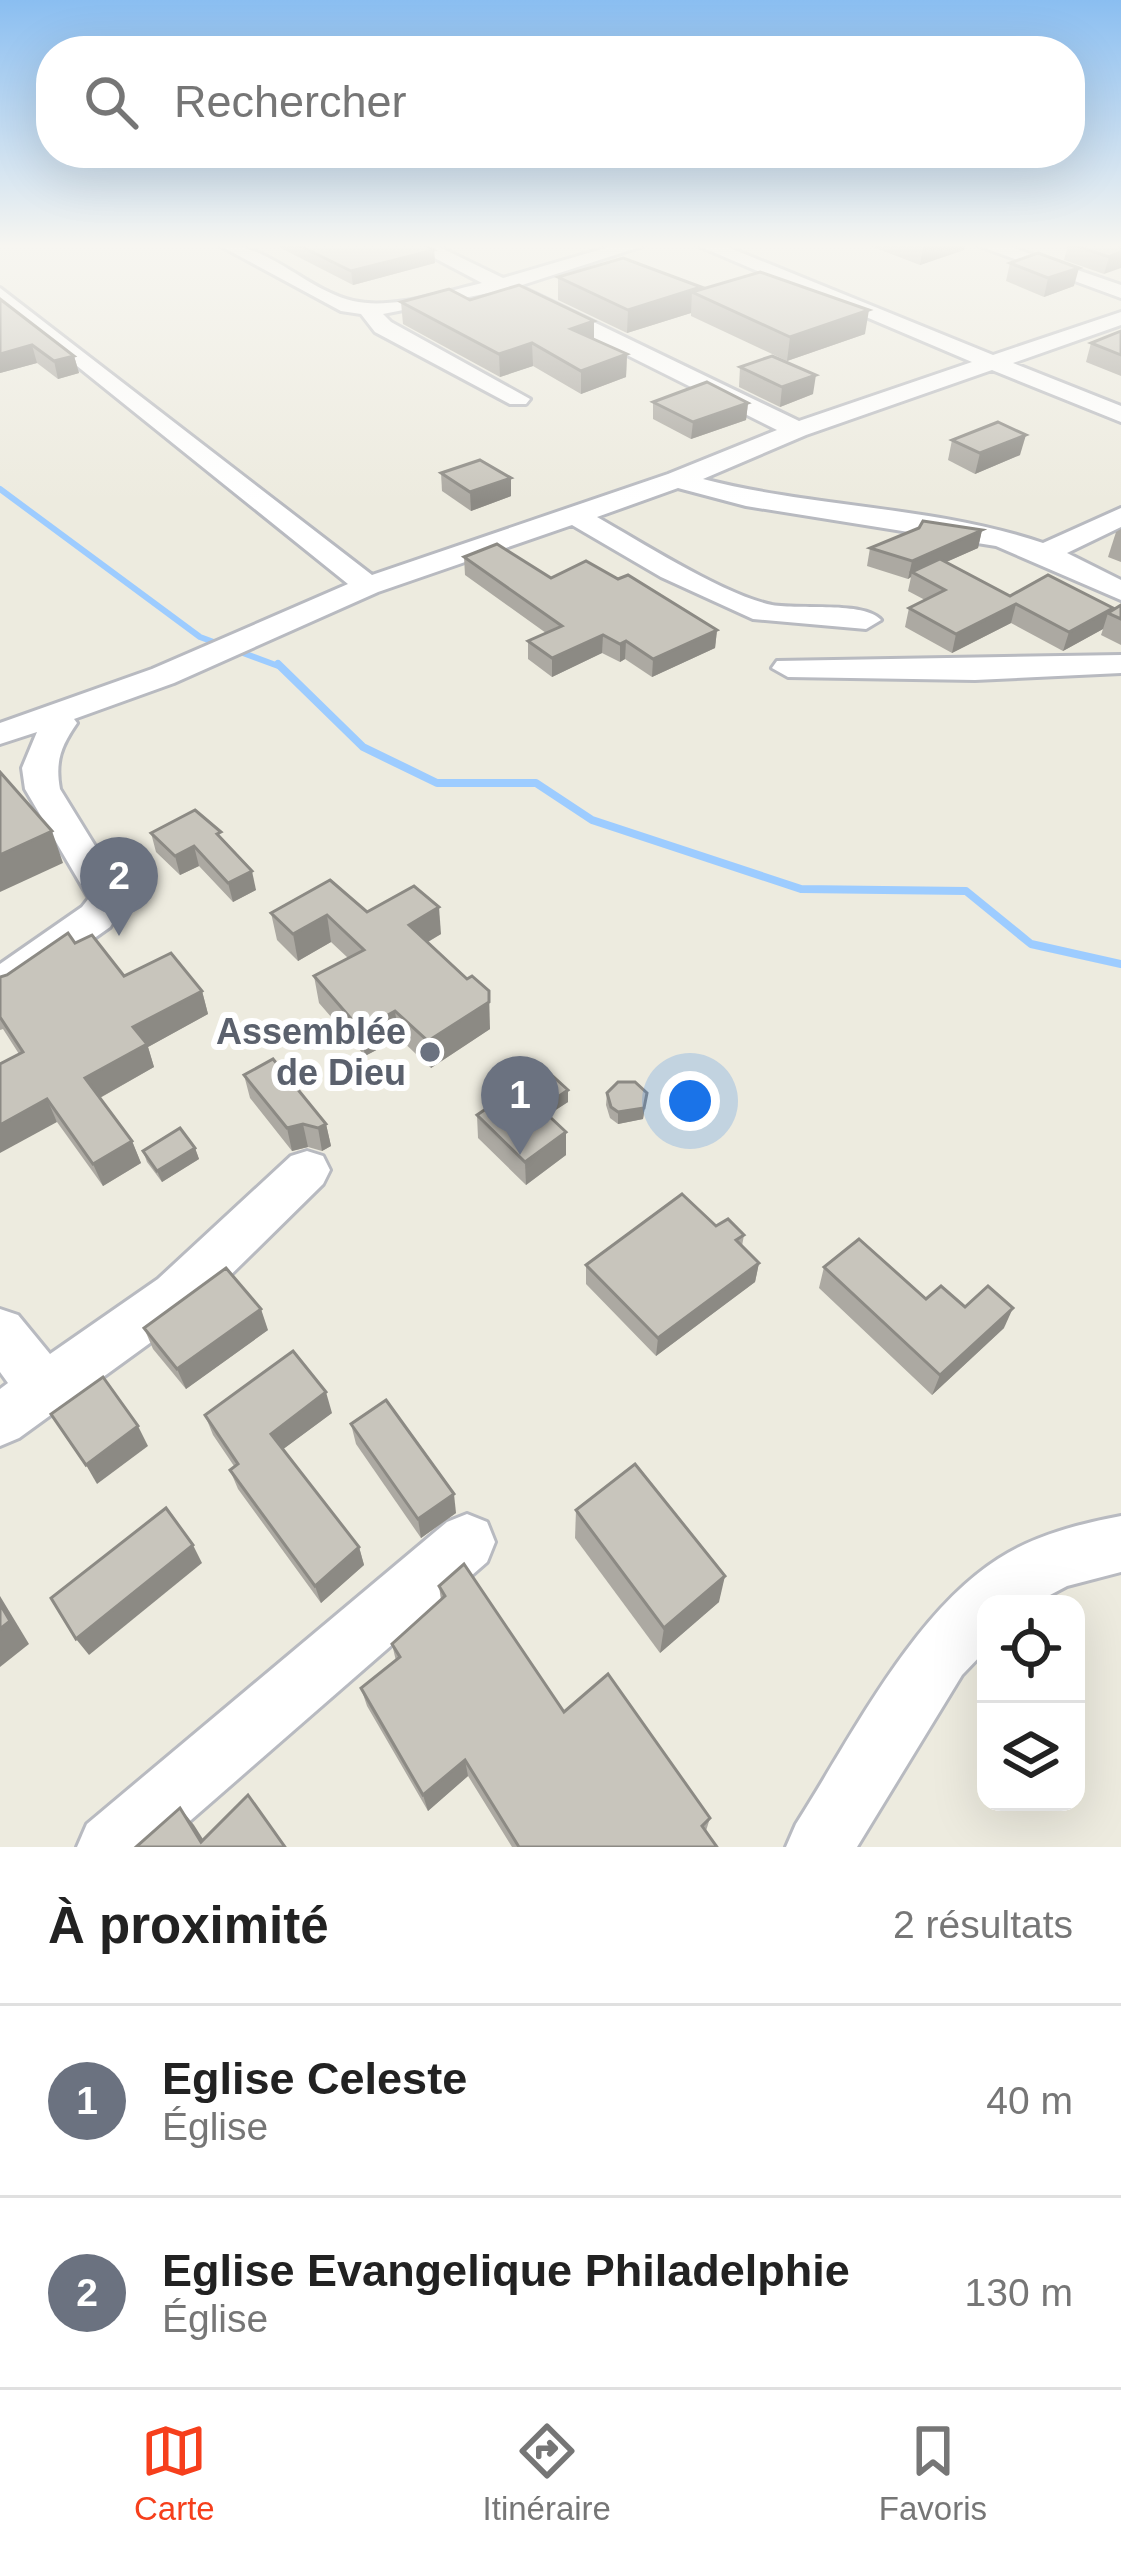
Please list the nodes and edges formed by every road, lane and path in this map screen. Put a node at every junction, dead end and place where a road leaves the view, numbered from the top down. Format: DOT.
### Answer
graph roads {
  1 [pos="46,330"];
  2 [pos="389,330"];
  3 [pos="599,330"];
  4 [pos="913,330"];
  5 [pos="1088,330"];
  6 [pos="995,364"];
  7 [pos="518,399"];
  8 [pos="1121,415"];
  9 [pos="797,430"];
  10 [pos="677,480"];
  11 [pos="574,515"];
  12 [pos="1121,516"];
  13 [pos="1045,553"];
  14 [pos="368,586"];
  15 [pos="1121,591"];
  16 [pos="866,620"];
  17 [pos="1121,664"];
  18 [pos="788,668"];
  19 [pos="118,691"];
  20 [pos="0,734"];
  21 [pos="0,984"];
  22 [pos="308,1170"];
  23 [pos="0,1332"];
  24 [pos="44,1388"];
  25 [pos="0,1420"];
  26 [pos="466,1542"];
  27 [pos="1121,1544"];
  28 [pos="997,1595"];
  29 [pos="977,1616"];
  30 [pos="110,1847"];
  31 [pos="819,1847"];
  1 -- 14 [label="street"];
  2 -- 7 [label="street"];
  3 -- 9 [label="street"];
  4 -- 6 [label="street"];
  5 -- 6 [label="street"];
  6 -- 8 [label="street"];
  6 -- 9 [label="street"];
  9 -- 10 [label="street"];
  10 -- 11 [label="street"];
  10 -- 13 [label="street"];
  11 -- 14 [label="street"];
  11 -- 16 [label="street"];
  12 -- 13 [label="street"];
  13 -- 15 [label="street"];
  14 -- 19 [label="street"];
  17 -- 18 [label="street"];
  19 -- 20 [label="street"];
  19 -- 21 [label="street"];
  22 -- 24 [label="street"];
  23 -- 24 [label="street"];
  24 -- 25 [label="street"];
  26 -- 30 [label="street"];
  27 -- 28 [label="street"];
  29 -- 31 [label="street"];
}
